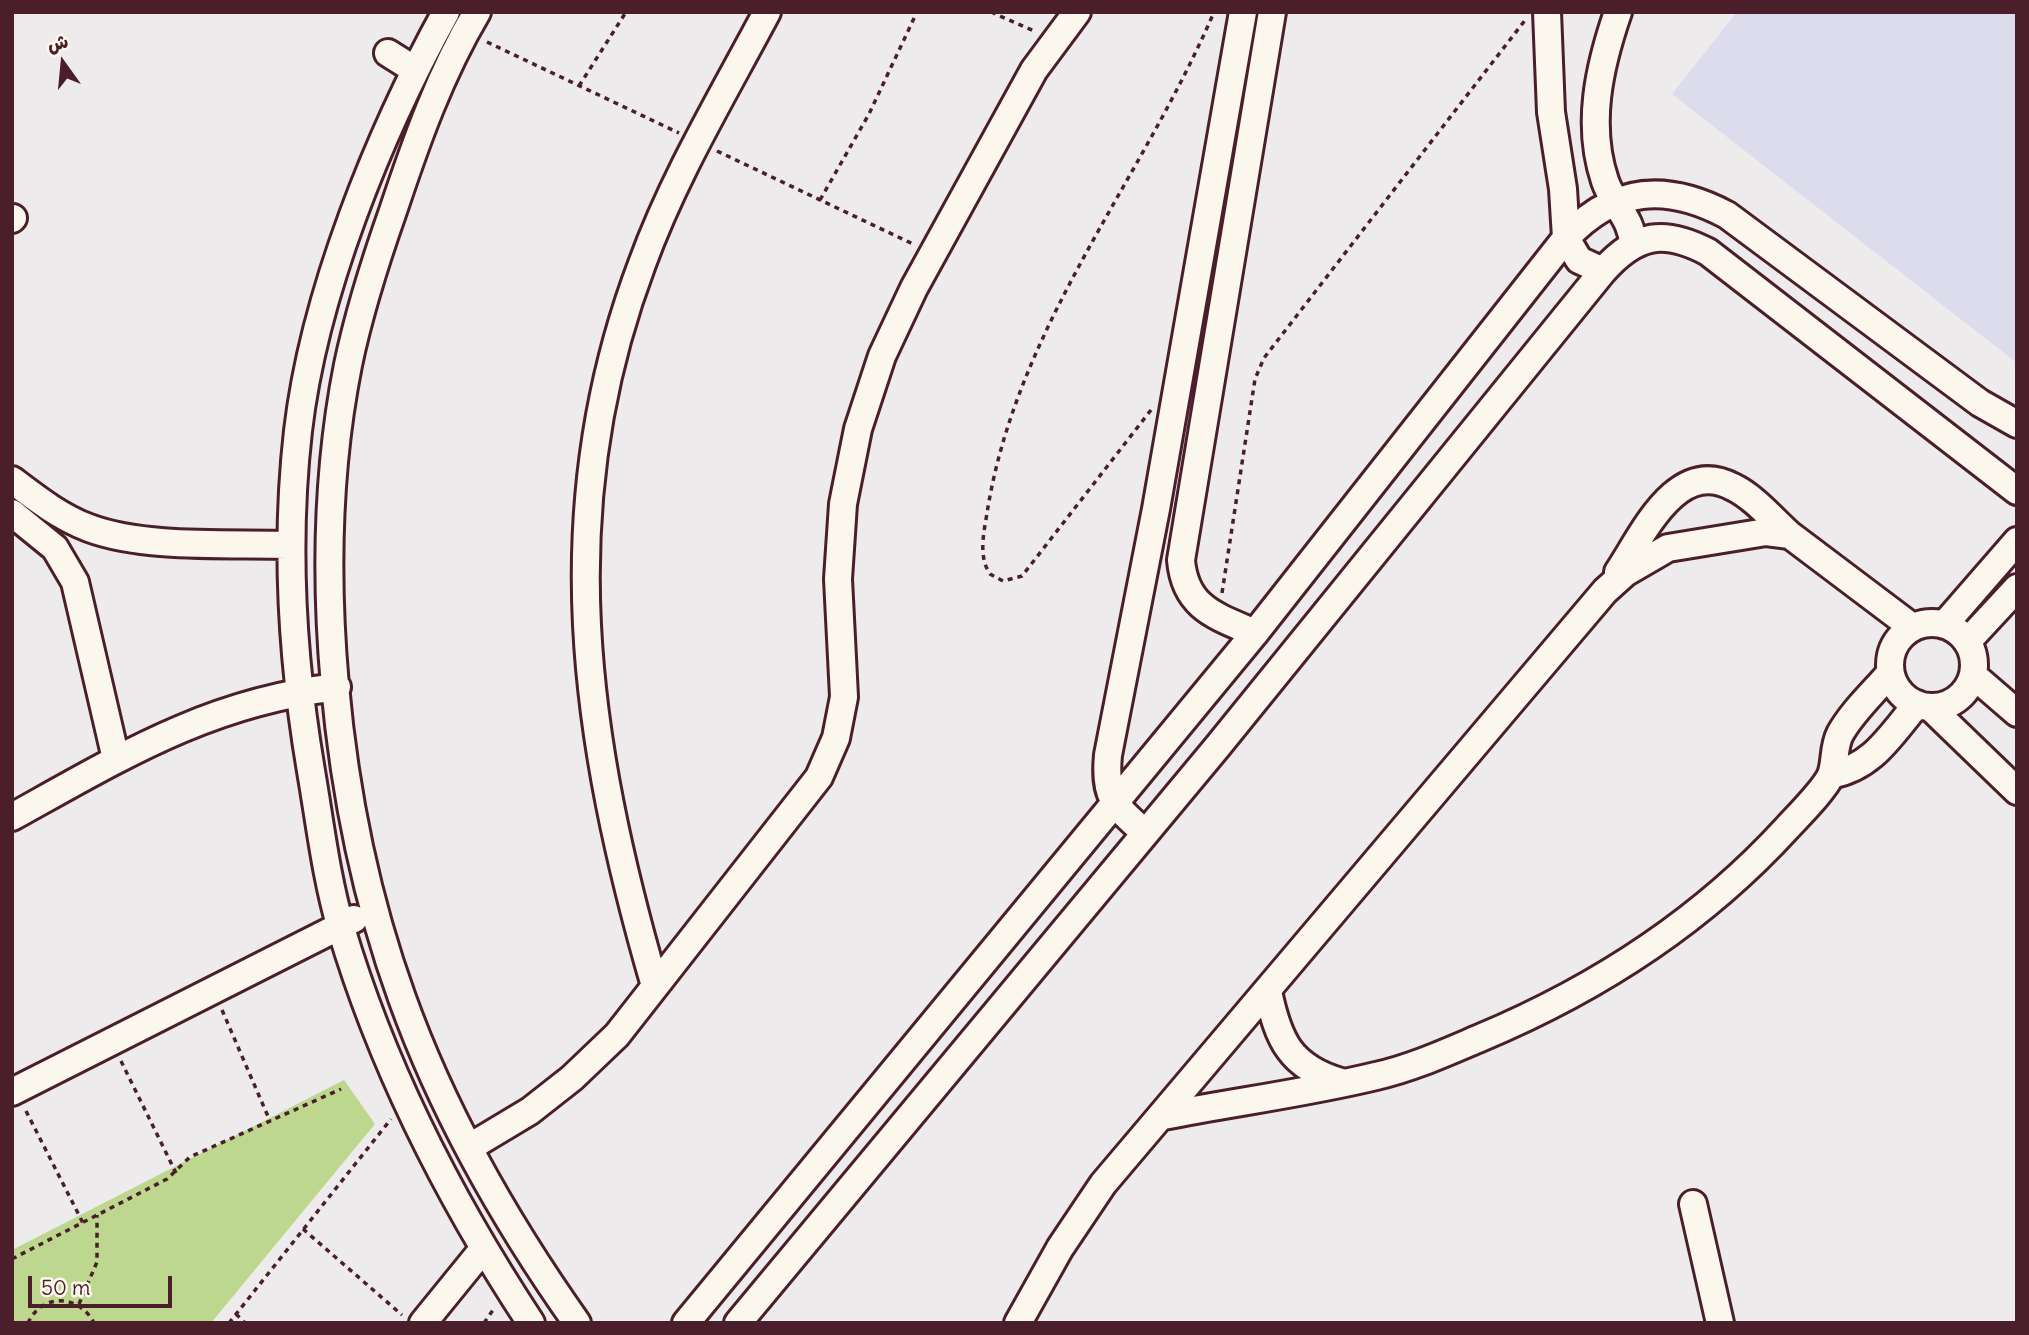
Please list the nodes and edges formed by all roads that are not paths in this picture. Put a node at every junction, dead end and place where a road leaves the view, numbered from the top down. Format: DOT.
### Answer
graph roads {
  1 [pos="446,12"];
  2 [pos="478,12"];
  3 [pos="767,12"];
  4 [pos="1077,12"];
  5 [pos="1243,12"];
  6 [pos="1272,12"];
  7 [pos="1547,12"];
  8 [pos="1618,12"];
  9 [pos="388,53"];
  10 [pos="415,70"];
  11 [pos="1613,202"];
  12 [pos="1566,237"];
  13 [pos="1633,244"];
  14 [pos="1603,271"];
  15 [pos="2017,424"];
  16 [pos="12,480"];
  17 [pos="2017,491"];
  18 [pos="1156,509"];
  19 [pos="1186,512"];
  20 [pos="12,513"];
  21 [pos="1790,536"];
  22 [pos="2017,541"];
  23 [pos="292,545"];
  24 [pos="1147,554"];
  25 [pos="1181,560"];
  26 [pos="1980,583"];
  27 [pos="1605,591"];
  28 [pos="2010,595"];
  29 [pos="1944,625"];
  30 [pos="1912,628"];
  31 [pos="1255,634"];
  32 [pos="1967,642"];
  33 [pos="1890,673"];
  34 [pos="1973,675"];
  35 [pos="337,687"];
  36 [pos="298,692"];
  37 [pos="1923,706"];
  38 [pos="2017,713"];
  39 [pos="1183,718"];
  40 [pos="1217,746"];
  41 [pos="116,759"];
  42 [pos="1831,775"];
  43 [pos="2017,792"];
  44 [pos="1113,804"];
  45 [pos="12,817"];
  46 [pos="1144,832"];
  47 [pos="375,911"];
  48 [pos="341,925"];
  49 [pos="655,986"];
  50 [pos="1268,991"];
  51 [pos="1341,1082"];
  52 [pos="14,1091"];
  53 [pos="1163,1115"];
  54 [pos="470,1147"];
  55 [pos="1693,1203"];
  56 [pos="484,1248"];
  57 [pos="551,1287"];
  58 [pos="526,1316"];
  59 [pos="1020,1320"];
  60 [pos="423,1323"];
  61 [pos="577,1323"];
  62 [pos="686,1323"];
  63 [pos="738,1323"];
  64 [pos="1720,1323"];
  1 -- 10 [label="street"];
  2 -- 35 [label="street"];
  3 -- 49 [label="street"];
  4 -- 49 [label="street"];
  5 -- 18 [label="street"];
  6 -- 19 [label="street"];
  7 -- 12 [label="street"];
  8 -- 11 [label="street"];
  9 -- 10 [label="street"];
  10 -- 23 [label="street"];
  11 -- 12 [label="street"];
  11 -- 13 [label="street"];
  11 -- 15 [label="street"];
  12 -- 14 [label="street"];
  12 -- 31 [label="street"];
  13 -- 14 [label="street"];
  13 -- 17 [label="street"];
  14 -- 40 [label="street"];
  16 -- 23 [label="street"];
  18 -- 19 [label="street"];
  18 -- 24 [label="street"];
  19 -- 25 [label="street"];
  20 -- 41 [label="street"];
  21 -- 27 [label="street"];
  21 -- 27 [label="street"];
  21 -- 30 [label="street"];
  22 -- 26 [label="street"];
  23 -- 36 [label="street"];
  24 -- 25 [label="street"];
  24 -- 44 [label="street"];
  25 -- 31 [label="street"];
  26 -- 28 [label="street"];
  26 -- 29 [label="street"];
  27 -- 50 [label="street"];
  28 -- 32 [label="street"];
  29 -- 30 [label="street"];
  29 -- 32 [label="street"];
  30 -- 33 [label="street"];
  31 -- 39 [label="street"];
  32 -- 34 [label="street"];
  33 -- 37 [label="street"];
  33 -- 42 [label="street"];
  34 -- 37 [label="street"];
  34 -- 38 [label="street"];
  35 -- 36 [label="street"];
  35 -- 47 [label="street"];
  36 -- 41 [label="street"];
  36 -- 48 [label="street"];
  37 -- 42 [label="street"];
  37 -- 43 [label="street"];
  39 -- 40 [label="street"];
  39 -- 44 [label="street"];
  40 -- 46 [label="street"];
  41 -- 45 [label="street"];
  42 -- 51 [label="street"];
  44 -- 46 [label="street"];
  44 -- 62 [label="street"];
  46 -- 63 [label="street"];
  47 -- 48 [label="street"];
  47 -- 54 [label="street"];
  48 -- 52 [label="street"];
  48 -- 56 [label="street"];
  49 -- 54 [label="street"];
  50 -- 51 [label="street"];
  50 -- 53 [label="street"];
  51 -- 53 [label="street"];
  53 -- 59 [label="street"];
  54 -- 57 [label="street"];
  55 -- 64 [label="street"];
  56 -- 58 [label="street"];
  56 -- 60 [label="street"];
  57 -- 58 [label="street"];
  57 -- 61 [label="street"];
}
